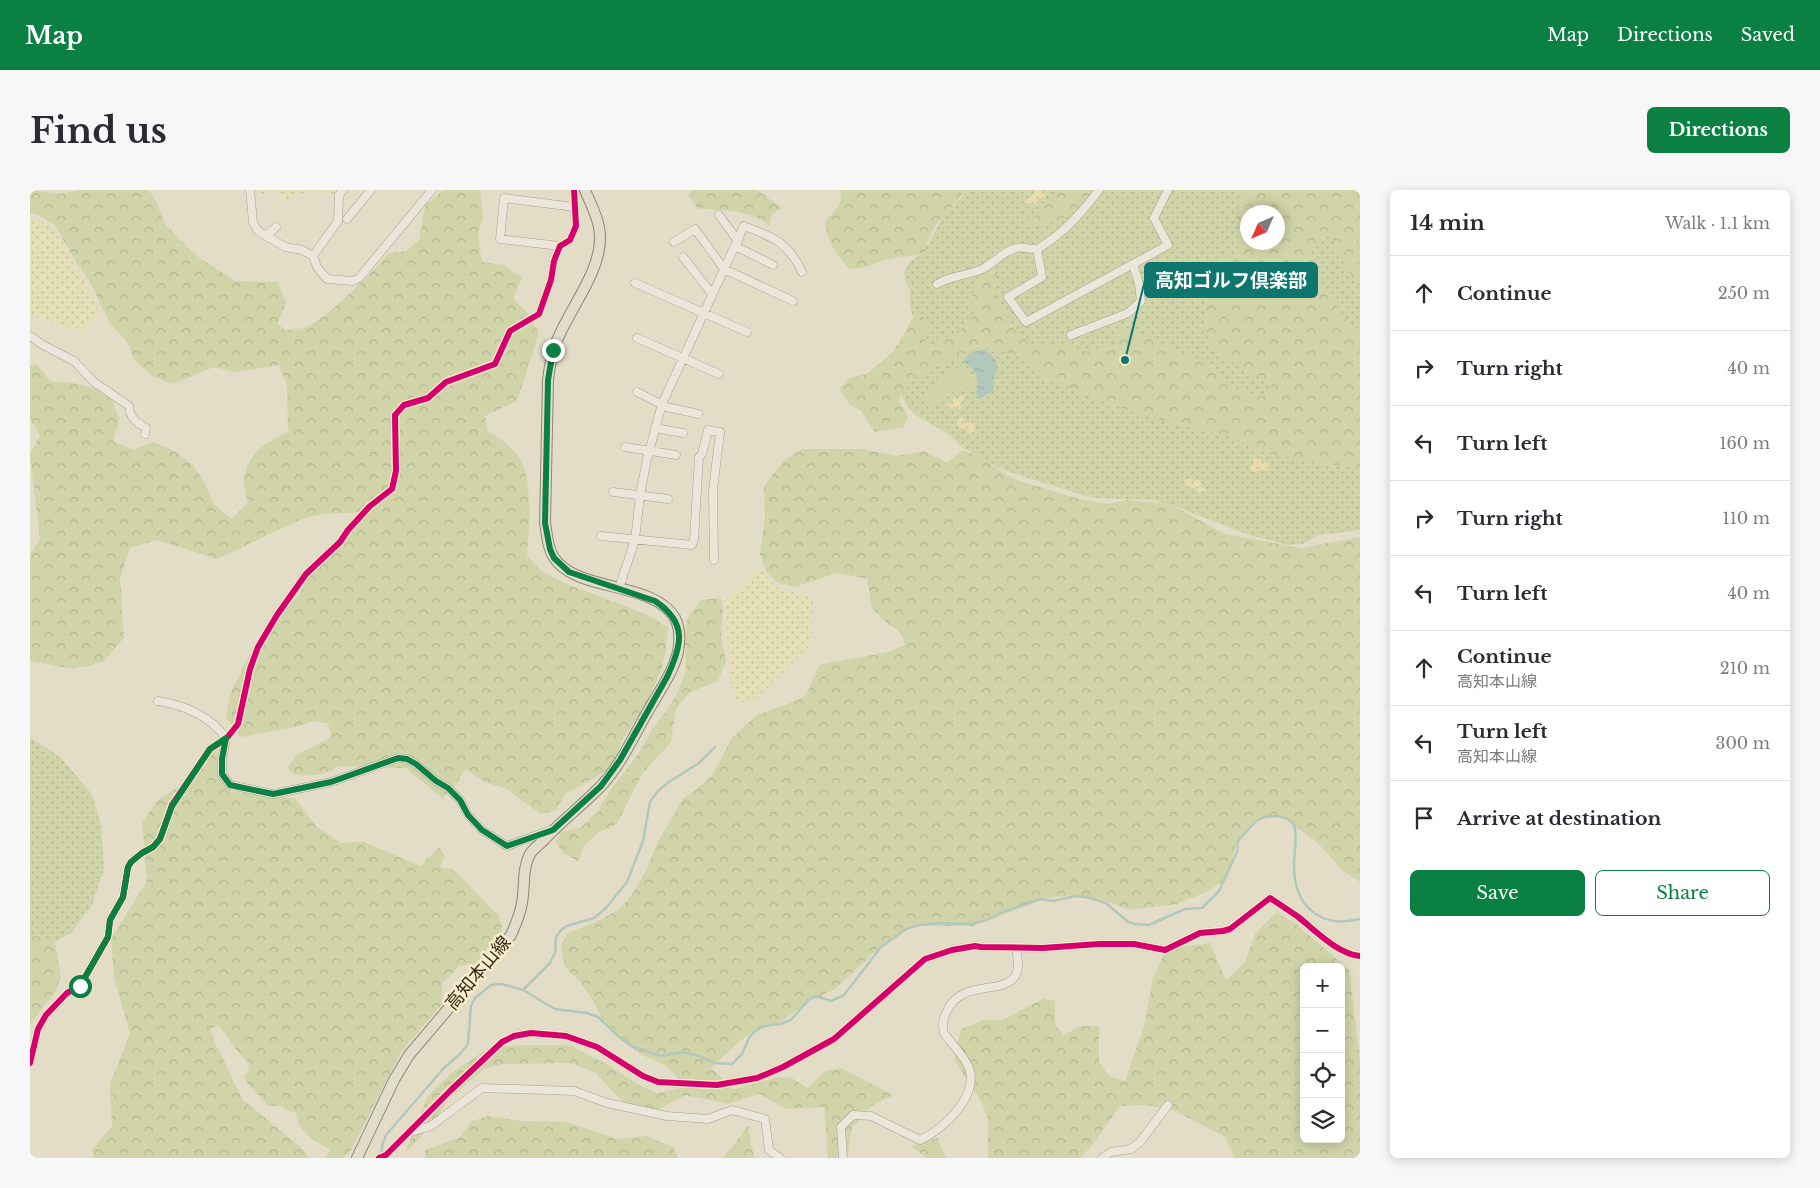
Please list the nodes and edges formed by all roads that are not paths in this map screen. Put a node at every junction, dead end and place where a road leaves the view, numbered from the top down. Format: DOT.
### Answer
graph roads {
  1 [pos="241,190"];
  2 [pos="343,190"];
  3 [pos="371,190"];
  4 [pos="432,190"];
  5 [pos="574,190"];
  6 [pos="585,190"];
  7 [pos="1100,190"];
  8 [pos="1168,190"];
  9 [pos="250,191"];
  10 [pos="574,206"];
  11 [pos="719,215"];
  12 [pos="347,219"];
  13 [pos="276,227"];
  14 [pos="266,236"];
  15 [pos="674,242"];
  16 [pos="736,244"];
  17 [pos="560,246"];
  18 [pos="1037,249"];
  19 [pos="313,256"];
  20 [pos="683,258"];
  21 [pos="1133,264"];
  22 [pos="772,265"];
  23 [pos="724,269"];
  24 [pos="802,272"];
  25 [pos="635,283"];
  26 [pos="937,284"];
  27 [pos="712,294"];
  28 [pos="793,301"];
  29 [pos="704,312"];
  30 [pos="747,332"];
  31 [pos="1071,335"];
  32 [pos="30,336"];
  33 [pos="637,338"];
  34 [pos="682,358"];
  35 [pos="719,374"];
  36 [pos="637,392"];
  37 [pos="662,404"];
  38 [pos="698,414"];
  39 [pos="656,428"];
  40 [pos="683,433"];
  41 [pos="145,434"];
  42 [pos="625,447"];
  43 [pos="649,451"];
  44 [pos="676,454"];
  45 [pos="613,492"];
  46 [pos="640,496"];
  47 [pos="668,499"];
  48 [pos="601,536"];
  49 [pos="635,540"];
  50 [pos="714,560"];
  51 [pos="619,588"];
  52 [pos="158,701"];
  53 [pos="226,738"];
  54 [pos="553,830"];
  55 [pos="1016,948"];
  56 [pos="1360,956"];
  57 [pos="30,1063"];
  58 [pos="1168,1105"];
  59 [pos="409,1132"];
  60 [pos="382,1157"];
  61 [pos="357,1158"];
  62 [pos="780,1158"];
  63 [pos="843,1158"];
  64 [pos="1102,1158"];
  1 -- 9 [label="street"];
  2 -- 19 [label="street"];
  3 -- 12 [label="street"];
  4 -- 19 [label="street"];
  5 -- 10 [label="street"];
  6 -- 51 [label="main road, 高知本山線"];
  7 -- 18 [label="street"];
  8 -- 21 [label="street"];
  9 -- 14 [label="street"];
  10 -- 17 [label="street"];
  10 -- 17 [label="street"];
  11 -- 16 [label="street"];
  13 -- 14 [label="street"];
  14 -- 19 [label="street"];
  15 -- 23 [label="street"];
  16 -- 22 [label="street"];
  16 -- 23 [label="street"];
  16 -- 24 [label="street"];
  17 -- 53 [label="street"];
  18 -- 21 [label="street"];
  18 -- 26 [label="street"];
  20 -- 27 [label="street"];
  21 -- 31 [label="street"];
  23 -- 27 [label="street"];
  23 -- 28 [label="street"];
  25 -- 29 [label="street"];
  27 -- 29 [label="street"];
  29 -- 30 [label="street"];
  29 -- 34 [label="street"];
  32 -- 41 [label="street"];
  33 -- 34 [label="street"];
  34 -- 35 [label="street"];
  34 -- 37 [label="street"];
  36 -- 37 [label="street"];
  37 -- 38 [label="street"];
  37 -- 39 [label="street"];
  39 -- 40 [label="street"];
  39 -- 43 [label="street"];
  42 -- 43 [label="street"];
  43 -- 44 [label="street"];
  43 -- 46 [label="street"];
  45 -- 46 [label="street"];
  46 -- 47 [label="street"];
  46 -- 49 [label="street"];
  48 -- 49 [label="street"];
  49 -- 50 [label="street"];
  49 -- 51 [label="street"];
  51 -- 54 [label="main road, 高知本山線"];
  52 -- 53 [label="street"];
  53 -- 54 [label="street"];
  53 -- 57 [label="street"];
  54 -- 61 [label="main road, 高知本山線"];
  55 -- 56 [label="street"];
  55 -- 59 [label="street"];
  55 -- 63 [label="street"];
  58 -- 64 [label="street"];
  59 -- 60 [label="street"];
  59 -- 62 [label="street"];
}
